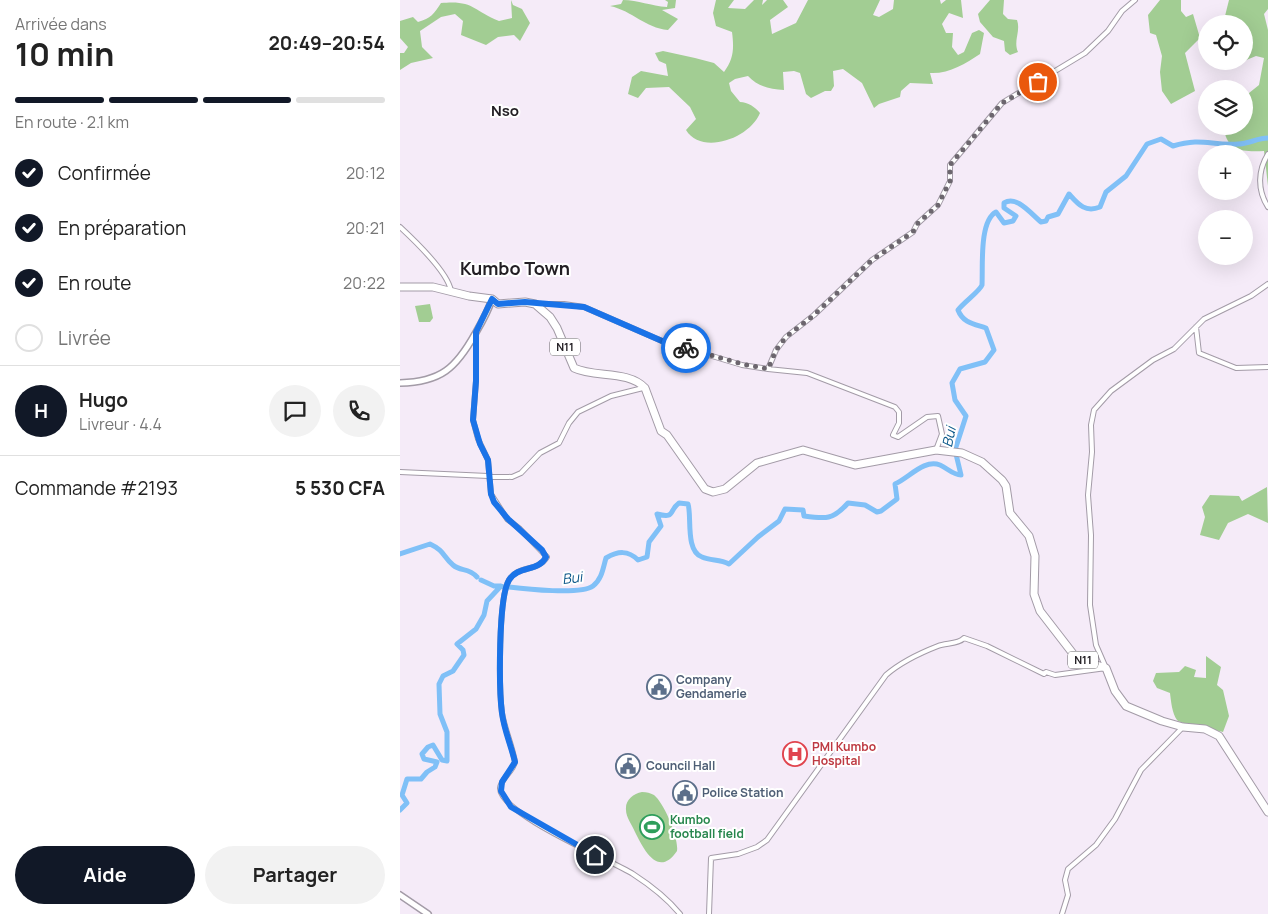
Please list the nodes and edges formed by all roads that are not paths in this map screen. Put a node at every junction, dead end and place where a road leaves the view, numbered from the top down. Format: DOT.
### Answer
graph roads {
  1 [pos="1135,0"];
  2 [pos="1268,154"];
  3 [pos="1268,207"];
  4 [pos="400,227"];
  5 [pos="1268,284"];
  6 [pos="400,287"];
  7 [pos="451,291"];
  8 [pos="492,299"];
  9 [pos="534,304"];
  10 [pos="1196,327"];
  11 [pos="476,332"];
  12 [pos="1268,367"];
  13 [pos="768,369"];
  14 [pos="400,383"];
  15 [pos="645,388"];
  16 [pos="936,450"];
  17 [pos="400,472"];
  18 [pos="489,475"];
  19 [pos="1106,668"];
  20 [pos="1183,727"];
  21 [pos="1268,812"];
  22 [pos="400,895"];
  23 [pos="428,914"];
  24 [pos="680,914"];
  25 [pos="709,914"];
  26 [pos="1062,914"];
  1 -- 13 [label="street"];
  2 -- 3 [label="street"];
  4 -- 7 [label="street"];
  5 -- 10 [label="street"];
  6 -- 7 [label="highway"];
  7 -- 8 [label="highway"];
  8 -- 9 [label="highway"];
  8 -- 11 [label="main road"];
  9 -- 13 [label="street"];
  9 -- 15 [label="highway, N11"];
  10 -- 12 [label="street"];
  10 -- 19 [label="street"];
  11 -- 14 [label="main road"];
  11 -- 18 [label="street"];
  13 -- 16 [label="street"];
  15 -- 16 [label="highway, N11"];
  15 -- 18 [label="street"];
  16 -- 19 [label="highway, N11"];
  17 -- 18 [label="street"];
  18 -- 24 [label="street"];
  19 -- 20 [label="highway, N11"];
  19 -- 25 [label="street"];
  20 -- 21 [label="highway, N11"];
  20 -- 26 [label="street"];
  22 -- 23 [label="main road"];
}
